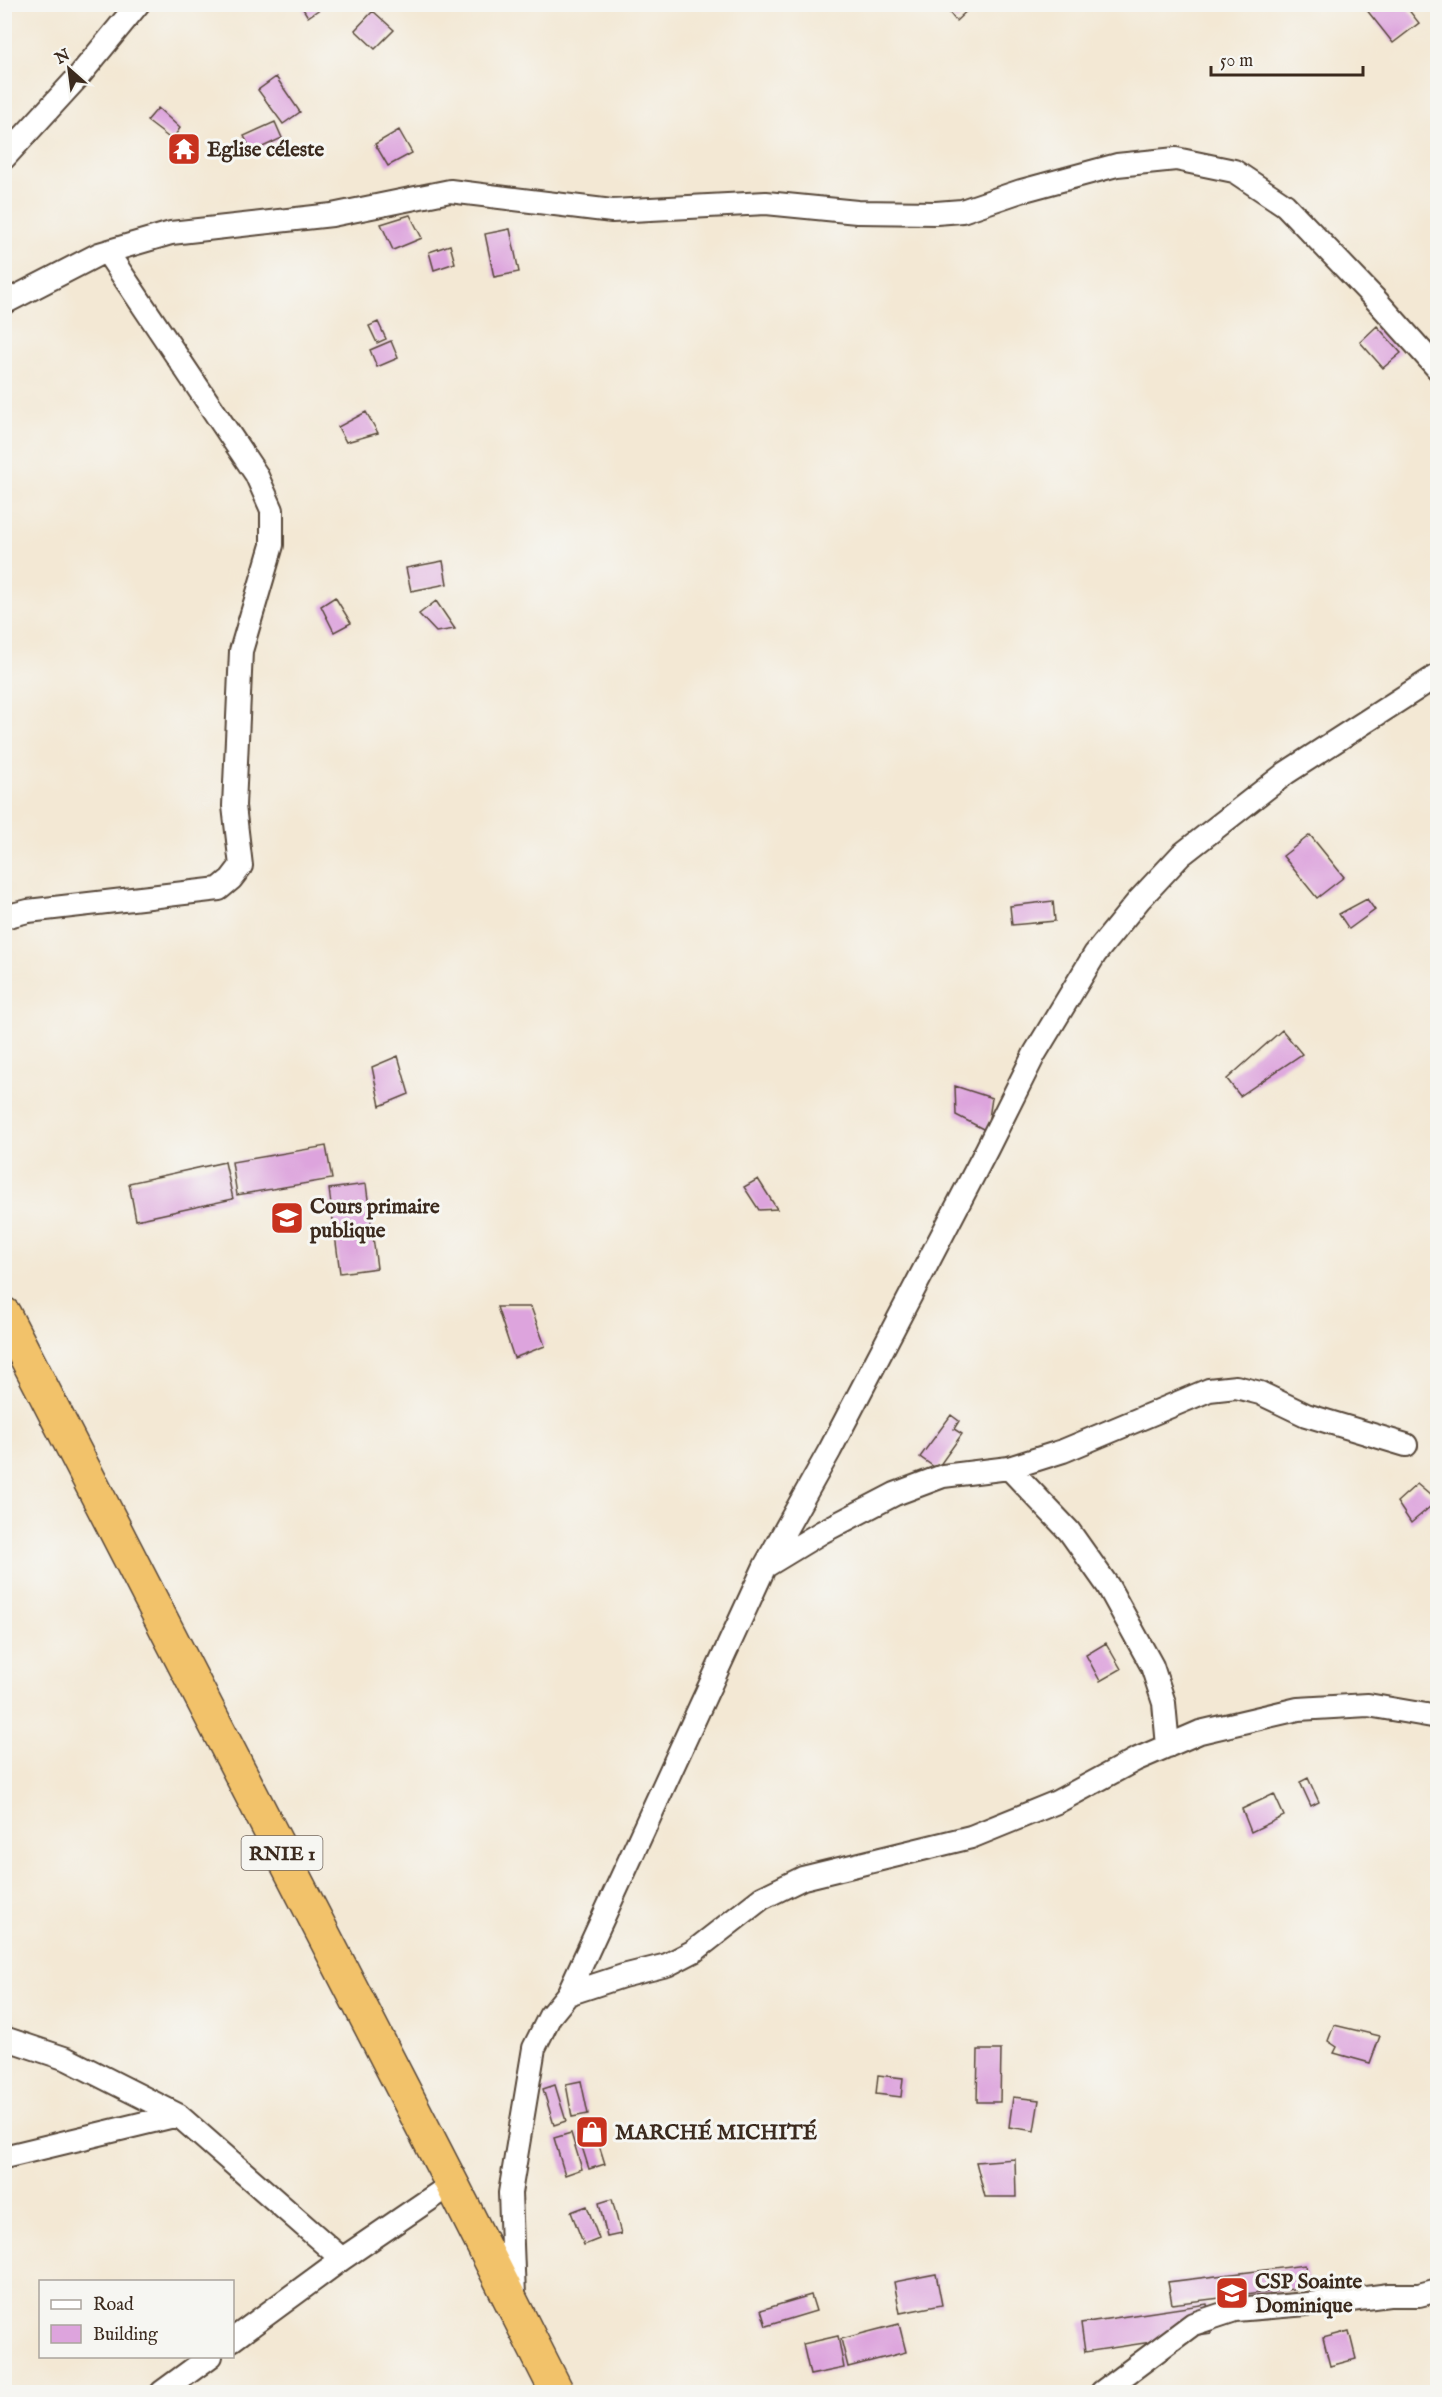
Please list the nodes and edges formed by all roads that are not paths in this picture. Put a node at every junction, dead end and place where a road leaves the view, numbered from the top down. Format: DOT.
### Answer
graph roads {
  1 [pos="138,4"];
  2 [pos="4,158"];
  3 [pos="107,252"];
  4 [pos="4,303"];
  5 [pos="1437,369"];
  6 [pos="1437,675"];
  7 [pos="4,917"];
  8 [pos="4,1314"];
  9 [pos="1406,1445"];
  10 [pos="1009,1468"];
  11 [pos="765,1566"];
  12 [pos="1437,1717"];
  13 [pos="1168,1746"];
  14 [pos="568,1994"];
  15 [pos="4,2038"];
  16 [pos="178,2115"];
  17 [pos="4,2157"];
  18 [pos="452,2184"];
  19 [pos="342,2259"];
  20 [pos="1437,2290"];
  21 [pos="514,2310"];
  22 [pos="234,2339"];
  23 [pos="208,2358"];
  24 [pos="162,2392"];
  25 [pos="557,2392"];
  26 [pos="1102,2392"];
  1 -- 2 [label="street"];
  3 -- 4 [label="street"];
  3 -- 5 [label="street"];
  3 -- 7 [label="street"];
  6 -- 11 [label="street"];
  8 -- 18 [label="highway, RNIE 1"];
  9 -- 10 [label="street"];
  10 -- 11 [label="street"];
  10 -- 13 [label="street"];
  11 -- 14 [label="street"];
  12 -- 13 [label="street"];
  13 -- 14 [label="street"];
  14 -- 21 [label="street"];
  15 -- 16 [label="street"];
  16 -- 17 [label="street"];
  16 -- 19 [label="street"];
  18 -- 19 [label="street"];
  18 -- 21 [label="highway, RNIE 1"];
  19 -- 22 [label="street"];
  20 -- 26 [label="street"];
  21 -- 25 [label="highway, RNIE 1"];
  23 -- 24 [label="street"];
}
